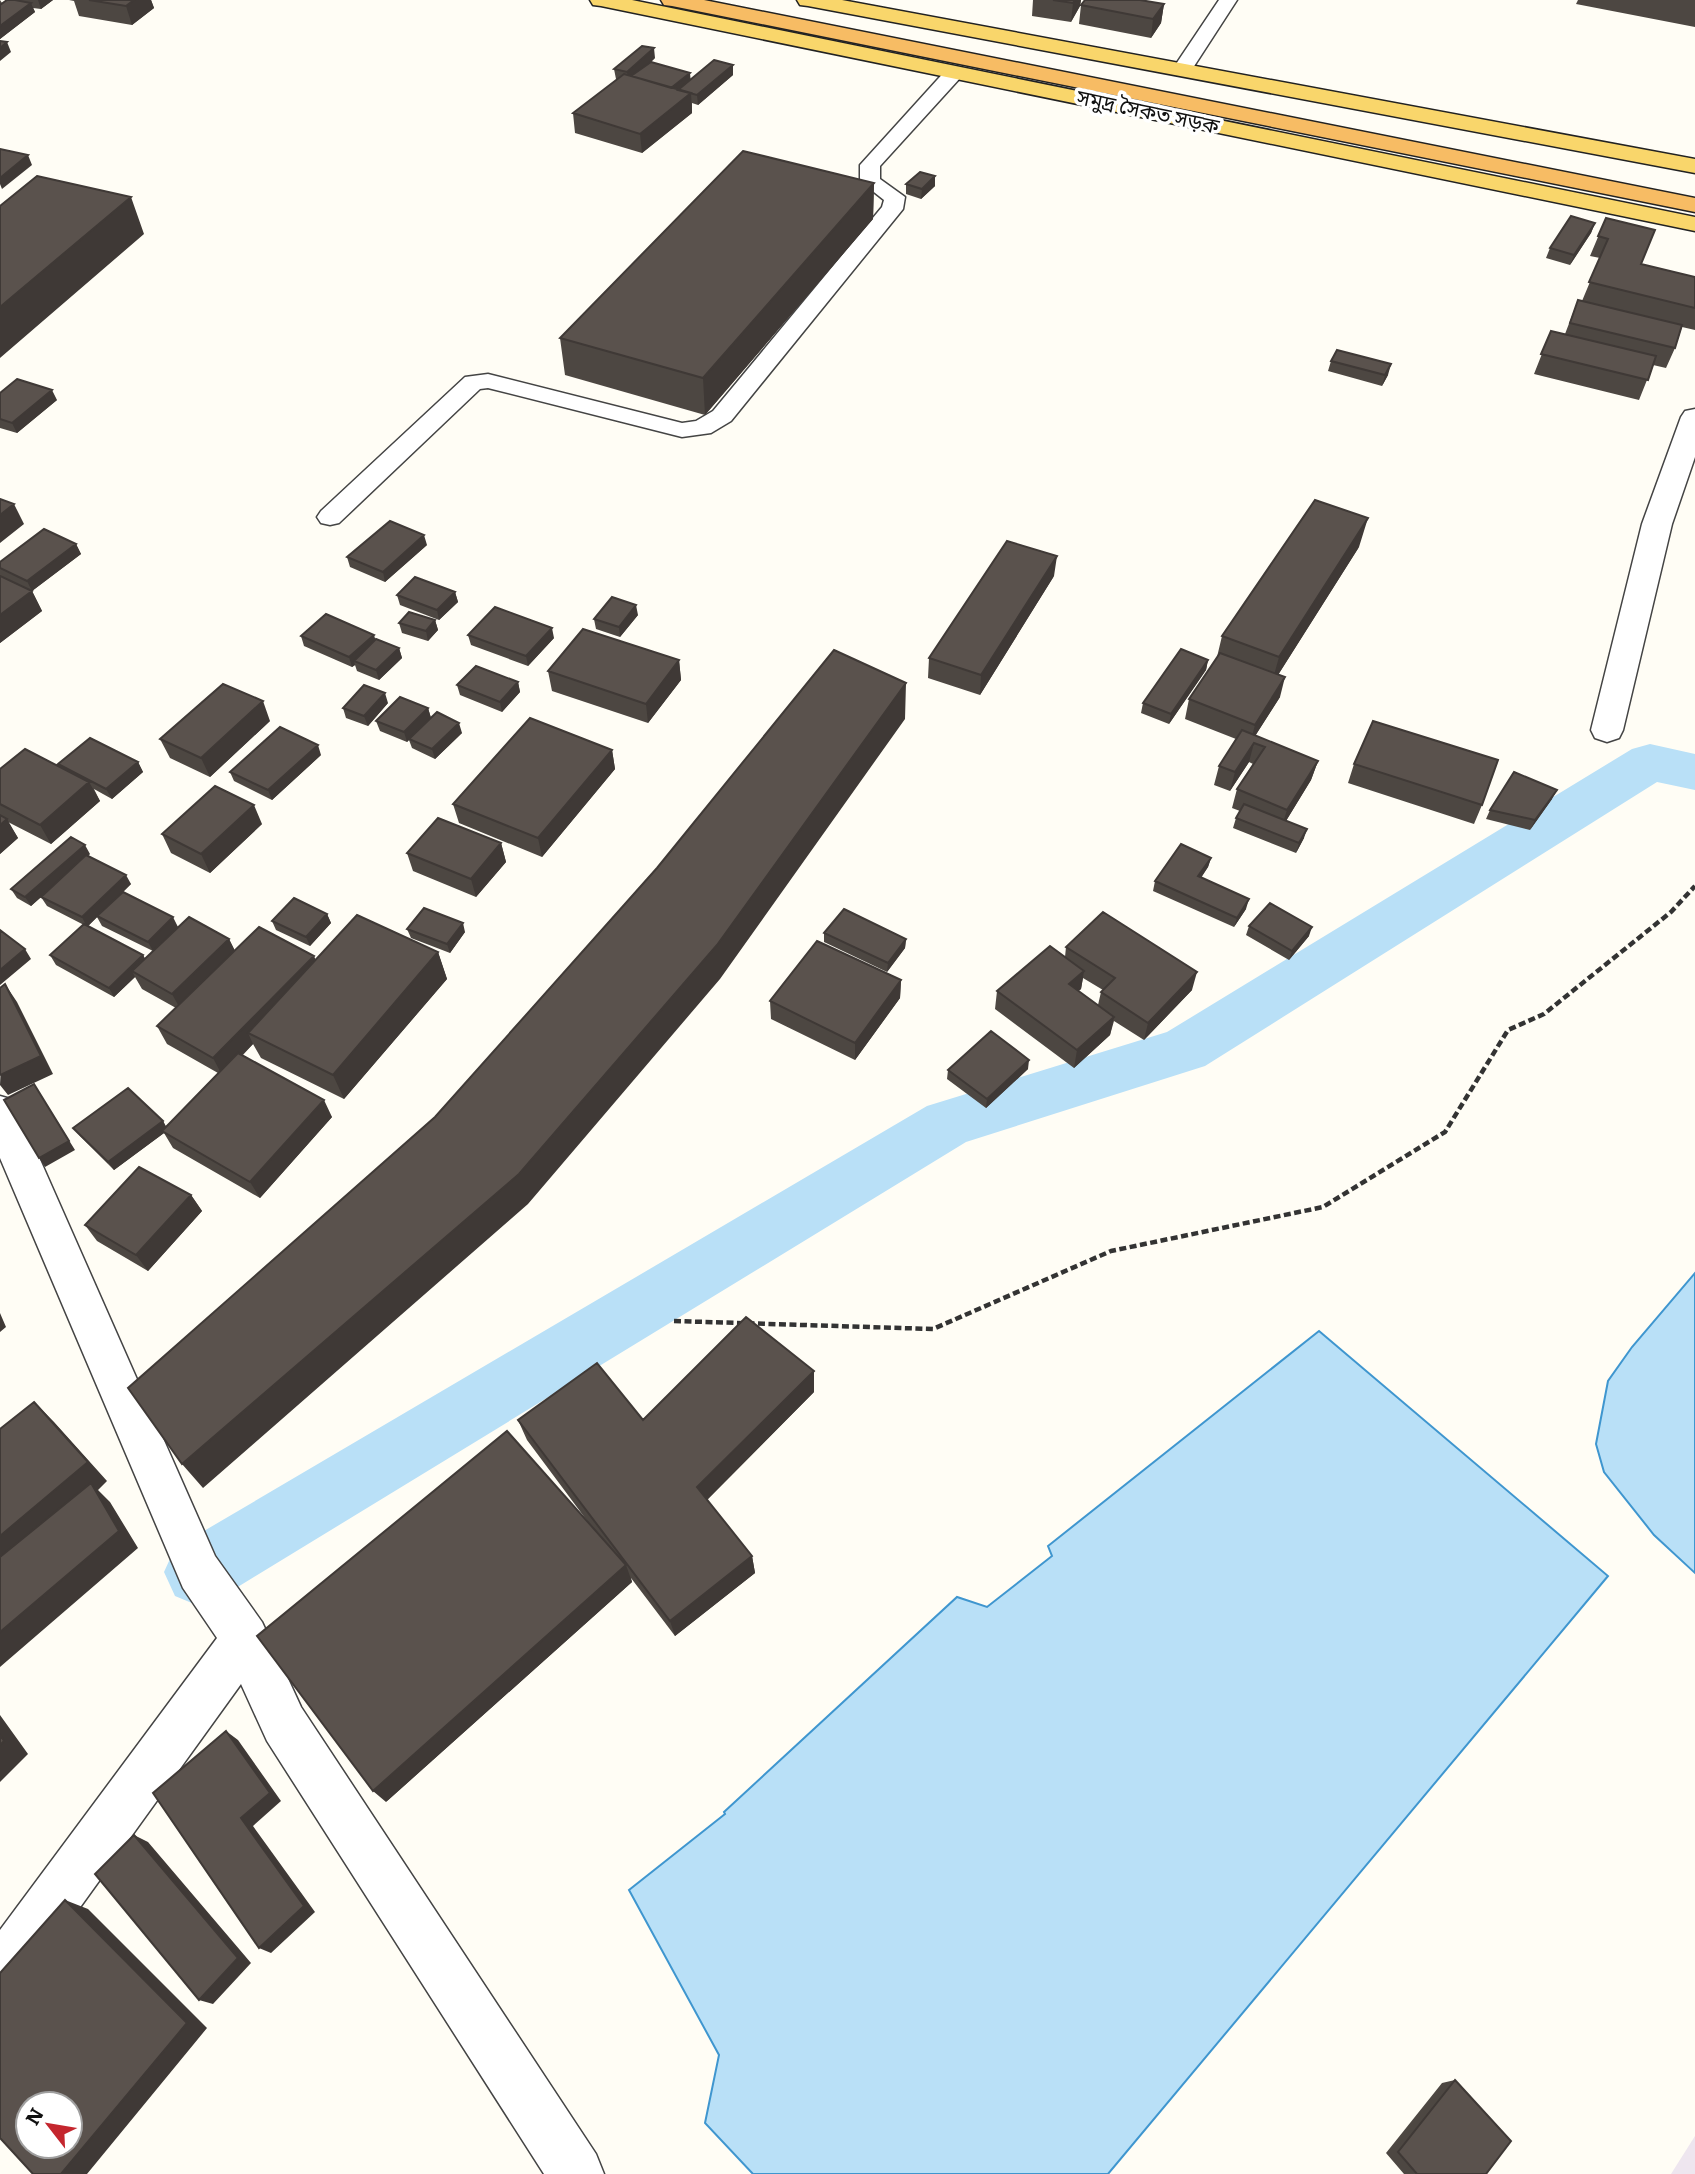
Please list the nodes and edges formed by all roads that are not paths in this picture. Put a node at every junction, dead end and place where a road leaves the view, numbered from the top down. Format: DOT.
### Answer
graph roads {
  1 [pos="601,0"];
  2 [pos="673,0"];
  3 [pos="766,0"];
  4 [pos="808,0"];
  5 [pos="1228,0"];
  6 [pos="1182,70"];
  7 [pos="954,73"];
  8 [pos="1695,166"];
  9 [pos="1695,183"];
  10 [pos="1695,205"];
  11 [pos="1695,224"];
  12 [pos="1695,417"];
  13 [pos="330,517"];
  14 [pos="1607,730"];
  15 [pos="0,1112"];
  16 [pos="245,1639"];
  17 [pos="0,1973"];
  18 [pos="576,2174"];
  1 -- 7 [label="main road, সমুদ্র সৈকত সড়ক"];
  2 -- 10 [label="highway"];
  3 -- 9 [label="highway"];
  4 -- 6 [label="main road, সমুদ্র সৈকত সড়ক"];
  5 -- 6 [label="lane"];
  6 -- 8 [label="main road, সমুদ্র সৈকত সড়ক"];
  7 -- 11 [label="main road, সমুদ্র সৈকত সড়ক"];
  7 -- 13 [label="lane"];
  12 -- 14 [label="street"];
  15 -- 16 [label="street"];
  16 -- 17 [label="street"];
  16 -- 18 [label="street"];
}
